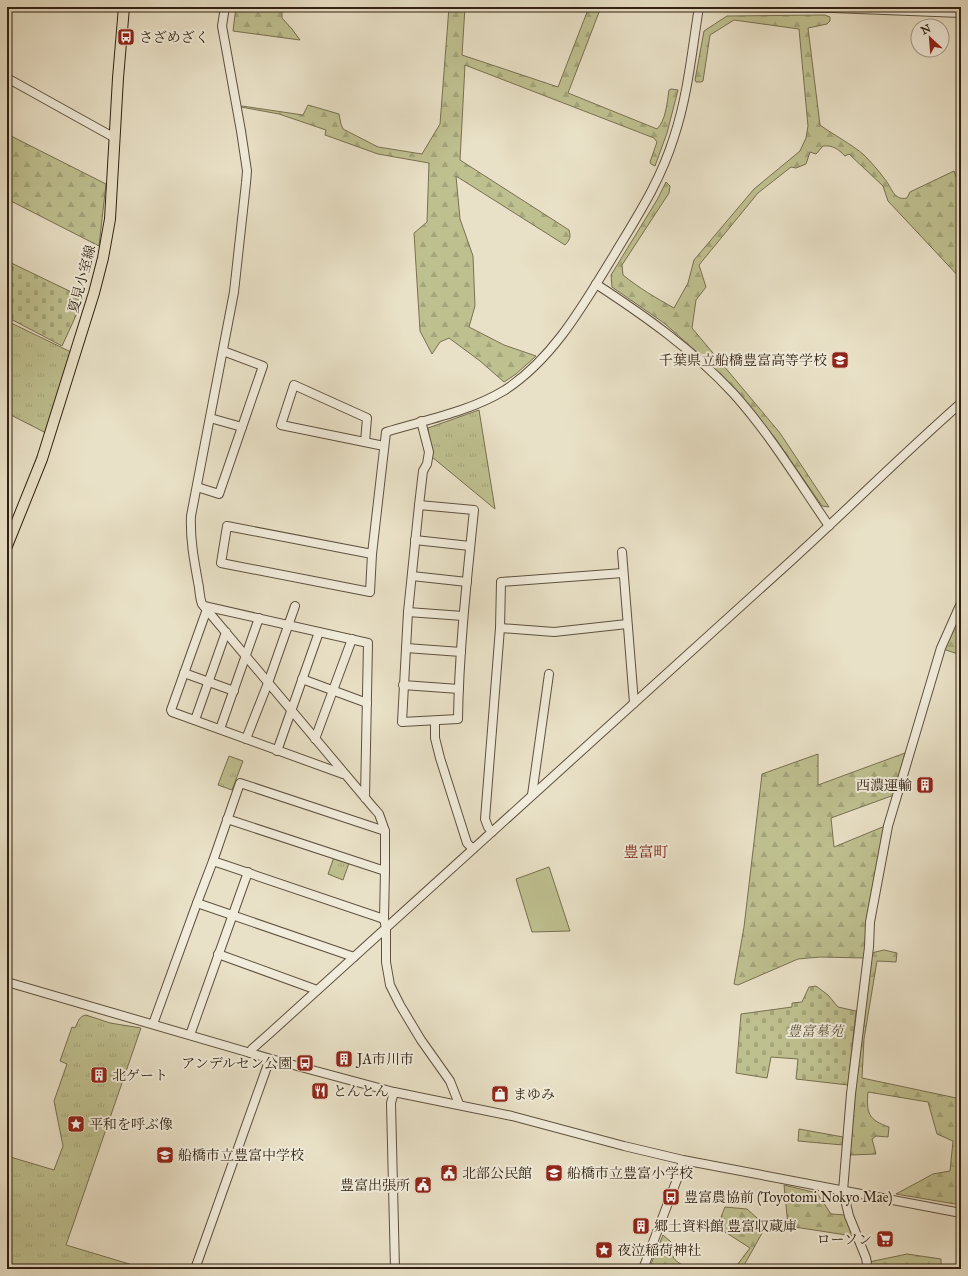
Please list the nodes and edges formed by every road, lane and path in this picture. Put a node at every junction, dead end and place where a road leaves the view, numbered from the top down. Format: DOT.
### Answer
graph roads {
  1 [pos="124,7"];
  2 [pos="225,7"];
  3 [pos="699,7"];
  4 [pos="713,7"];
  5 [pos="961,13"];
  6 [pos="7,78"];
  7 [pos="115,138"];
  8 [pos="596,284"];
  9 [pos="224,351"];
  10 [pos="961,403"];
  11 [pos="210,418"];
  12 [pos="424,421"];
  13 [pos="242,427"];
  14 [pos="365,442"];
  15 [pos="384,446"];
  16 [pos="197,486"];
  17 [pos="419,505"];
  18 [pos="828,526"];
  19 [pos="415,540"];
  20 [pos="7,546"];
  21 [pos="470,546"];
  22 [pos="622,552"];
  23 [pos="372,554"];
  24 [pos="623,573"];
  25 [pos="412,576"];
  26 [pos="467,582"];
  27 [pos="961,603"];
  28 [pos="295,606"];
  29 [pos="206,607"];
  30 [pos="408,612"];
  31 [pos="464,616"];
  32 [pos="259,618"];
  33 [pos="627,624"];
  34 [pos="288,625"];
  35 [pos="500,628"];
  36 [pos="226,632"];
  37 [pos="319,632"];
  38 [pos="352,640"];
  39 [pos="406,648"];
  40 [pos="461,652"];
  41 [pos="246,656"];
  42 [pos="184,673"];
  43 [pos="549,674"];
  44 [pos="302,680"];
  45 [pos="209,682"];
  46 [pos="268,682"];
  47 [pos="403,685"];
  48 [pos="459,689"];
  49 [pos="234,691"];
  50 [pos="333,691"];
  51 [pos="367,703"];
  52 [pos="634,703"];
  53 [pos="291,710"];
  54 [pos="195,720"];
  55 [pos="435,721"];
  56 [pos="220,729"];
  57 [pos="246,739"];
  58 [pos="315,739"];
  59 [pos="278,750"];
  60 [pos="344,774"];
  61 [pos="532,795"];
  62 [pos="365,798"];
  63 [pos="227,819"];
  64 [pos="385,831"];
  65 [pos="492,832"];
  66 [pos="473,849"];
  67 [pos="213,861"];
  68 [pos="385,870"];
  69 [pos="248,872"];
  70 [pos="197,902"];
  71 [pos="232,915"];
  72 [pos="384,919"];
  73 [pos="386,928"];
  74 [pos="218,954"];
  75 [pos="354,957"];
  76 [pos="7,982"];
  77 [pos="317,990"];
  78 [pos="153,1024"];
  79 [pos="190,1035"];
  80 [pos="250,1053"];
  81 [pos="271,1059"];
  82 [pos="394,1092"];
  83 [pos="459,1104"];
  84 [pos="683,1160"];
  85 [pos="843,1191"];
  86 [pos="961,1212"];
  87 [pos="195,1269"];
  88 [pos="395,1269"];
  89 [pos="643,1269"];
  90 [pos="868,1269"];
  1 -- 7 [label="main road, 夏見小室線"];
  2 -- 9 [label="street"];
  3 -- 8 [label="street"];
  4 -- 5 [label="street"];
  6 -- 7 [label="street"];
  7 -- 20 [label="main road, 夏見小室線"];
  8 -- 12 [label="street"];
  8 -- 18 [label="street"];
  9 -- 11 [label="street"];
  9 -- 13 [label="street"];
  10 -- 18 [label="street"];
  11 -- 13 [label="street"];
  11 -- 16 [label="street"];
  12 -- 15 [label="street"];
  12 -- 17 [label="street"];
  13 -- 16 [label="street"];
  14 -- 14 [label="street"];
  14 -- 15 [label="street"];
  15 -- 23 [label="street"];
  16 -- 29 [label="street"];
  17 -- 19 [label="street"];
  17 -- 21 [label="street"];
  18 -- 52 [label="street"];
  19 -- 21 [label="street"];
  19 -- 25 [label="street"];
  21 -- 26 [label="street"];
  22 -- 24 [label="street"];
  23 -- 23 [label="street"];
  24 -- 33 [label="street"];
  24 -- 35 [label="street"];
  25 -- 26 [label="street"];
  25 -- 30 [label="street"];
  26 -- 31 [label="street"];
  27 -- 85 [label="street"];
  28 -- 34 [label="street"];
  29 -- 32 [label="street"];
  29 -- 36 [label="street"];
  29 -- 42 [label="street"];
  30 -- 31 [label="street"];
  30 -- 39 [label="street"];
  31 -- 40 [label="street"];
  32 -- 34 [label="street"];
  32 -- 41 [label="street"];
  33 -- 35 [label="street"];
  33 -- 52 [label="street"];
  34 -- 37 [label="street"];
  34 -- 46 [label="street"];
  35 -- 65 [label="street"];
  36 -- 41 [label="street"];
  36 -- 45 [label="street"];
  37 -- 38 [label="street"];
  37 -- 44 [label="street"];
  38 -- 50 [label="street"];
  38 -- 51 [label="street"];
  39 -- 40 [label="street"];
  39 -- 47 [label="street"];
  40 -- 48 [label="street"];
  41 -- 46 [label="street"];
  41 -- 49 [label="street"];
  42 -- 45 [label="street"];
  42 -- 54 [label="street"];
  43 -- 61 [label="street"];
  44 -- 50 [label="street"];
  44 -- 53 [label="street"];
  45 -- 49 [label="street"];
  45 -- 54 [label="street"];
  46 -- 53 [label="street"];
  46 -- 57 [label="street"];
  47 -- 48 [label="street"];
  47 -- 55 [label="street"];
  48 -- 55 [label="street"];
  49 -- 56 [label="street"];
  50 -- 51 [label="street"];
  50 -- 58 [label="street"];
  51 -- 62 [label="street"];
  52 -- 61 [label="street"];
  53 -- 58 [label="street"];
  53 -- 59 [label="street"];
  54 -- 56 [label="street"];
  55 -- 66 [label="street"];
  56 -- 57 [label="street"];
  57 -- 59 [label="street"];
  58 -- 60 [label="street"];
  59 -- 60 [label="street"];
  60 -- 62 [label="street"];
  61 -- 65 [label="street"];
  62 -- 64 [label="street"];
  63 -- 64 [label="street"];
  63 -- 67 [label="street"];
  63 -- 68 [label="street"];
  64 -- 68 [label="street"];
  65 -- 66 [label="street"];
  66 -- 73 [label="street"];
  67 -- 69 [label="street"];
  67 -- 70 [label="street"];
  68 -- 72 [label="street"];
  69 -- 71 [label="street"];
  69 -- 72 [label="street"];
  70 -- 71 [label="street"];
  70 -- 78 [label="street"];
  71 -- 74 [label="street"];
  71 -- 75 [label="street"];
  72 -- 73 [label="street"];
  73 -- 75 [label="street"];
  73 -- 83 [label="street"];
  74 -- 77 [label="street"];
  74 -- 79 [label="street"];
  75 -- 77 [label="street"];
  76 -- 78 [label="street"];
  77 -- 80 [label="street"];
  78 -- 79 [label="street"];
  79 -- 80 [label="street"];
  80 -- 81 [label="street"];
  81 -- 82 [label="street"];
  81 -- 87 [label="street"];
  82 -- 83 [label="street"];
  82 -- 88 [label="street"];
  83 -- 84 [label="street"];
  84 -- 85 [label="street"];
  84 -- 89 [label="street"];
  85 -- 86 [label="street"];
  85 -- 90 [label="street"];
}
